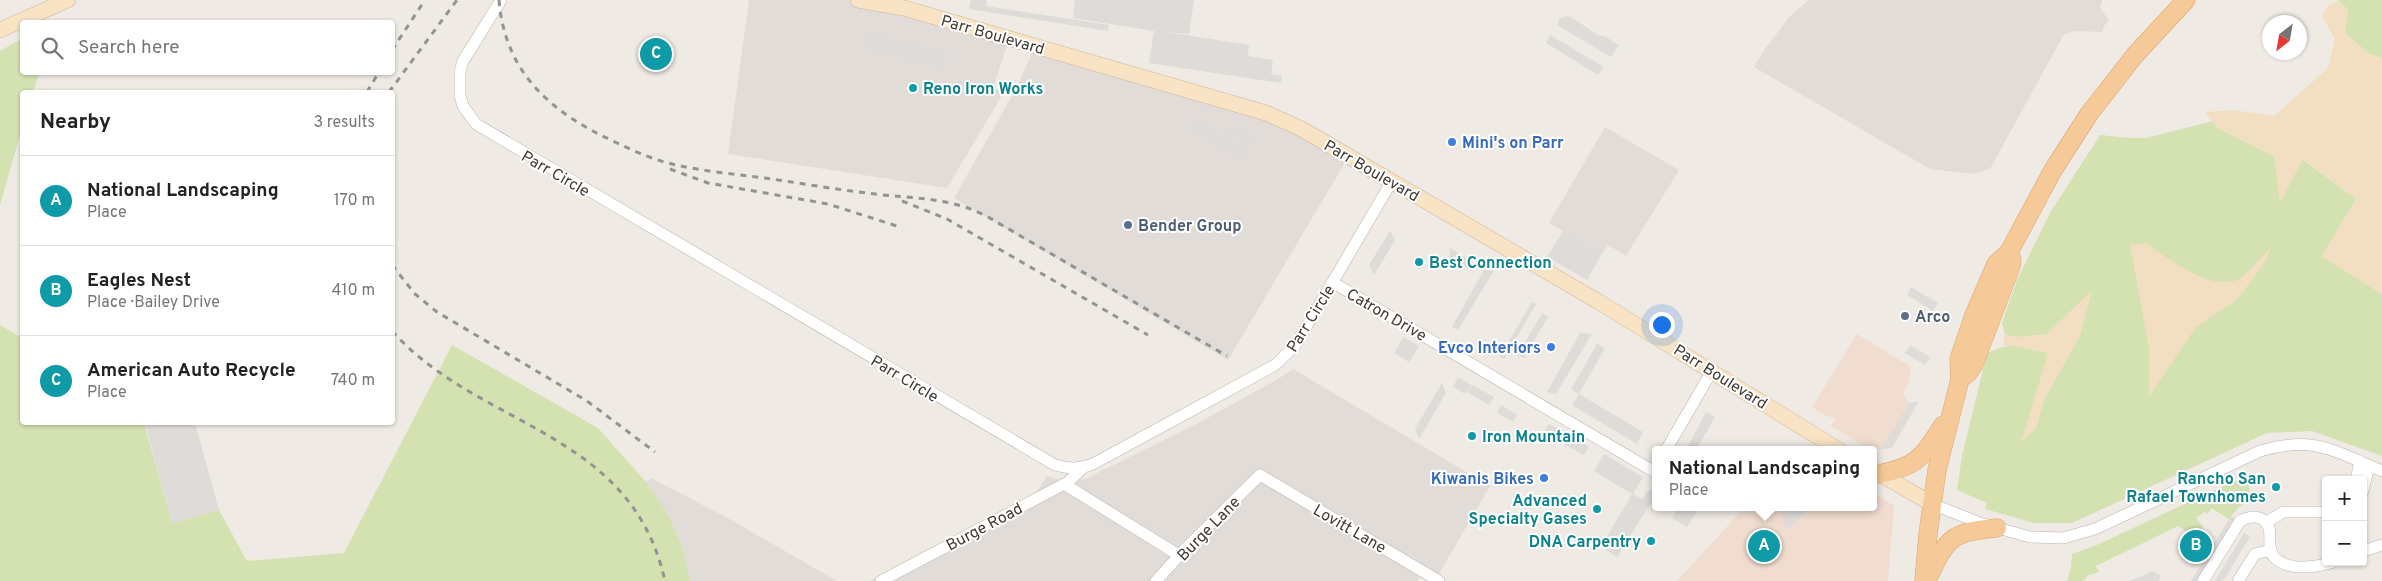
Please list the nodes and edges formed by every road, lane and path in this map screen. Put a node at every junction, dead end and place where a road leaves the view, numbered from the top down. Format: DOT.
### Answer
graph roads {
  1 [pos="68,0"];
  2 [pos="501,0"];
  3 [pos="858,0"];
  4 [pos="2186,0"];
  5 [pos="23,20"];
  6 [pos="20,21"];
  7 [pos="0,30"];
  8 [pos="1392,181"];
  9 [pos="1332,282"];
  10 [pos="1712,370"];
  11 [pos="1951,414"];
  12 [pos="1668,446"];
  13 [pos="1833,446"];
  14 [pos="2364,463"];
  15 [pos="1084,467"];
  16 [pos="1652,469"];
  17 [pos="2382,471"];
  18 [pos="1877,472"];
  19 [pos="1877,473"];
  20 [pos="1260,475"];
  21 [pos="2358,476"];
  22 [pos="2364,476"];
  23 [pos="1064,484"];
  24 [pos="1932,504"];
  25 [pos="2322,512"];
  26 [pos="2262,519"];
  27 [pos="1998,528"];
  28 [pos="2382,544"];
  29 [pos="2271,550"];
  30 [pos="2367,550"];
  31 [pos="1180,556"];
  32 [pos="2322,564"];
  33 [pos="1420,576"];
  34 [pos="881,581"];
  35 [pos="1156,581"];
  36 [pos="1439,581"];
  37 [pos="1925,581"];
  38 [pos="2203,581"];
  39 [pos="2238,581"];
  1 -- 5 [label="main road"];
  2 -- 15 [label="street, Parr Circle"];
  3 -- 8 [label="main road, Parr Boulevard"];
  4 -- 11 [label="main road"];
  6 -- 7 [label="main road"];
  8 -- 9 [label="street, Parr Circle"];
  8 -- 10 [label="main road, Parr Boulevard"];
  9 -- 15 [label="street, Parr Circle"];
  9 -- 16 [label="street, Catron Drive"];
  10 -- 12 [label="street"];
  10 -- 13 [label="main road, Parr Boulevard"];
  11 -- 18 [label="main road"];
  11 -- 24 [label="main road"];
  14 -- 17 [label="street"];
  14 -- 21 [label="street"];
  14 -- 22 [label="street"];
  14 -- 27 [label="street"];
  15 -- 23 [label="street, Burge Road"];
  19 -- 24 [label="main road"];
  20 -- 31 [label="street, Burge Lane"];
  20 -- 33 [label="street, Lovitt Lane"];
  23 -- 31 [label="street"];
  23 -- 34 [label="street, Burge Road"];
  24 -- 27 [label="street"];
  24 -- 37 [label="main road"];
  25 -- 26 [label="street"];
  26 -- 29 [label="street"];
  26 -- 38 [label="street"];
  27 -- 37 [label="main road"];
  28 -- 30 [label="street"];
  29 -- 32 [label="street"];
  29 -- 39 [label="street"];
  31 -- 35 [label="street, Burge Lane"];
  33 -- 36 [label="street, Lovitt Lane"];
}
